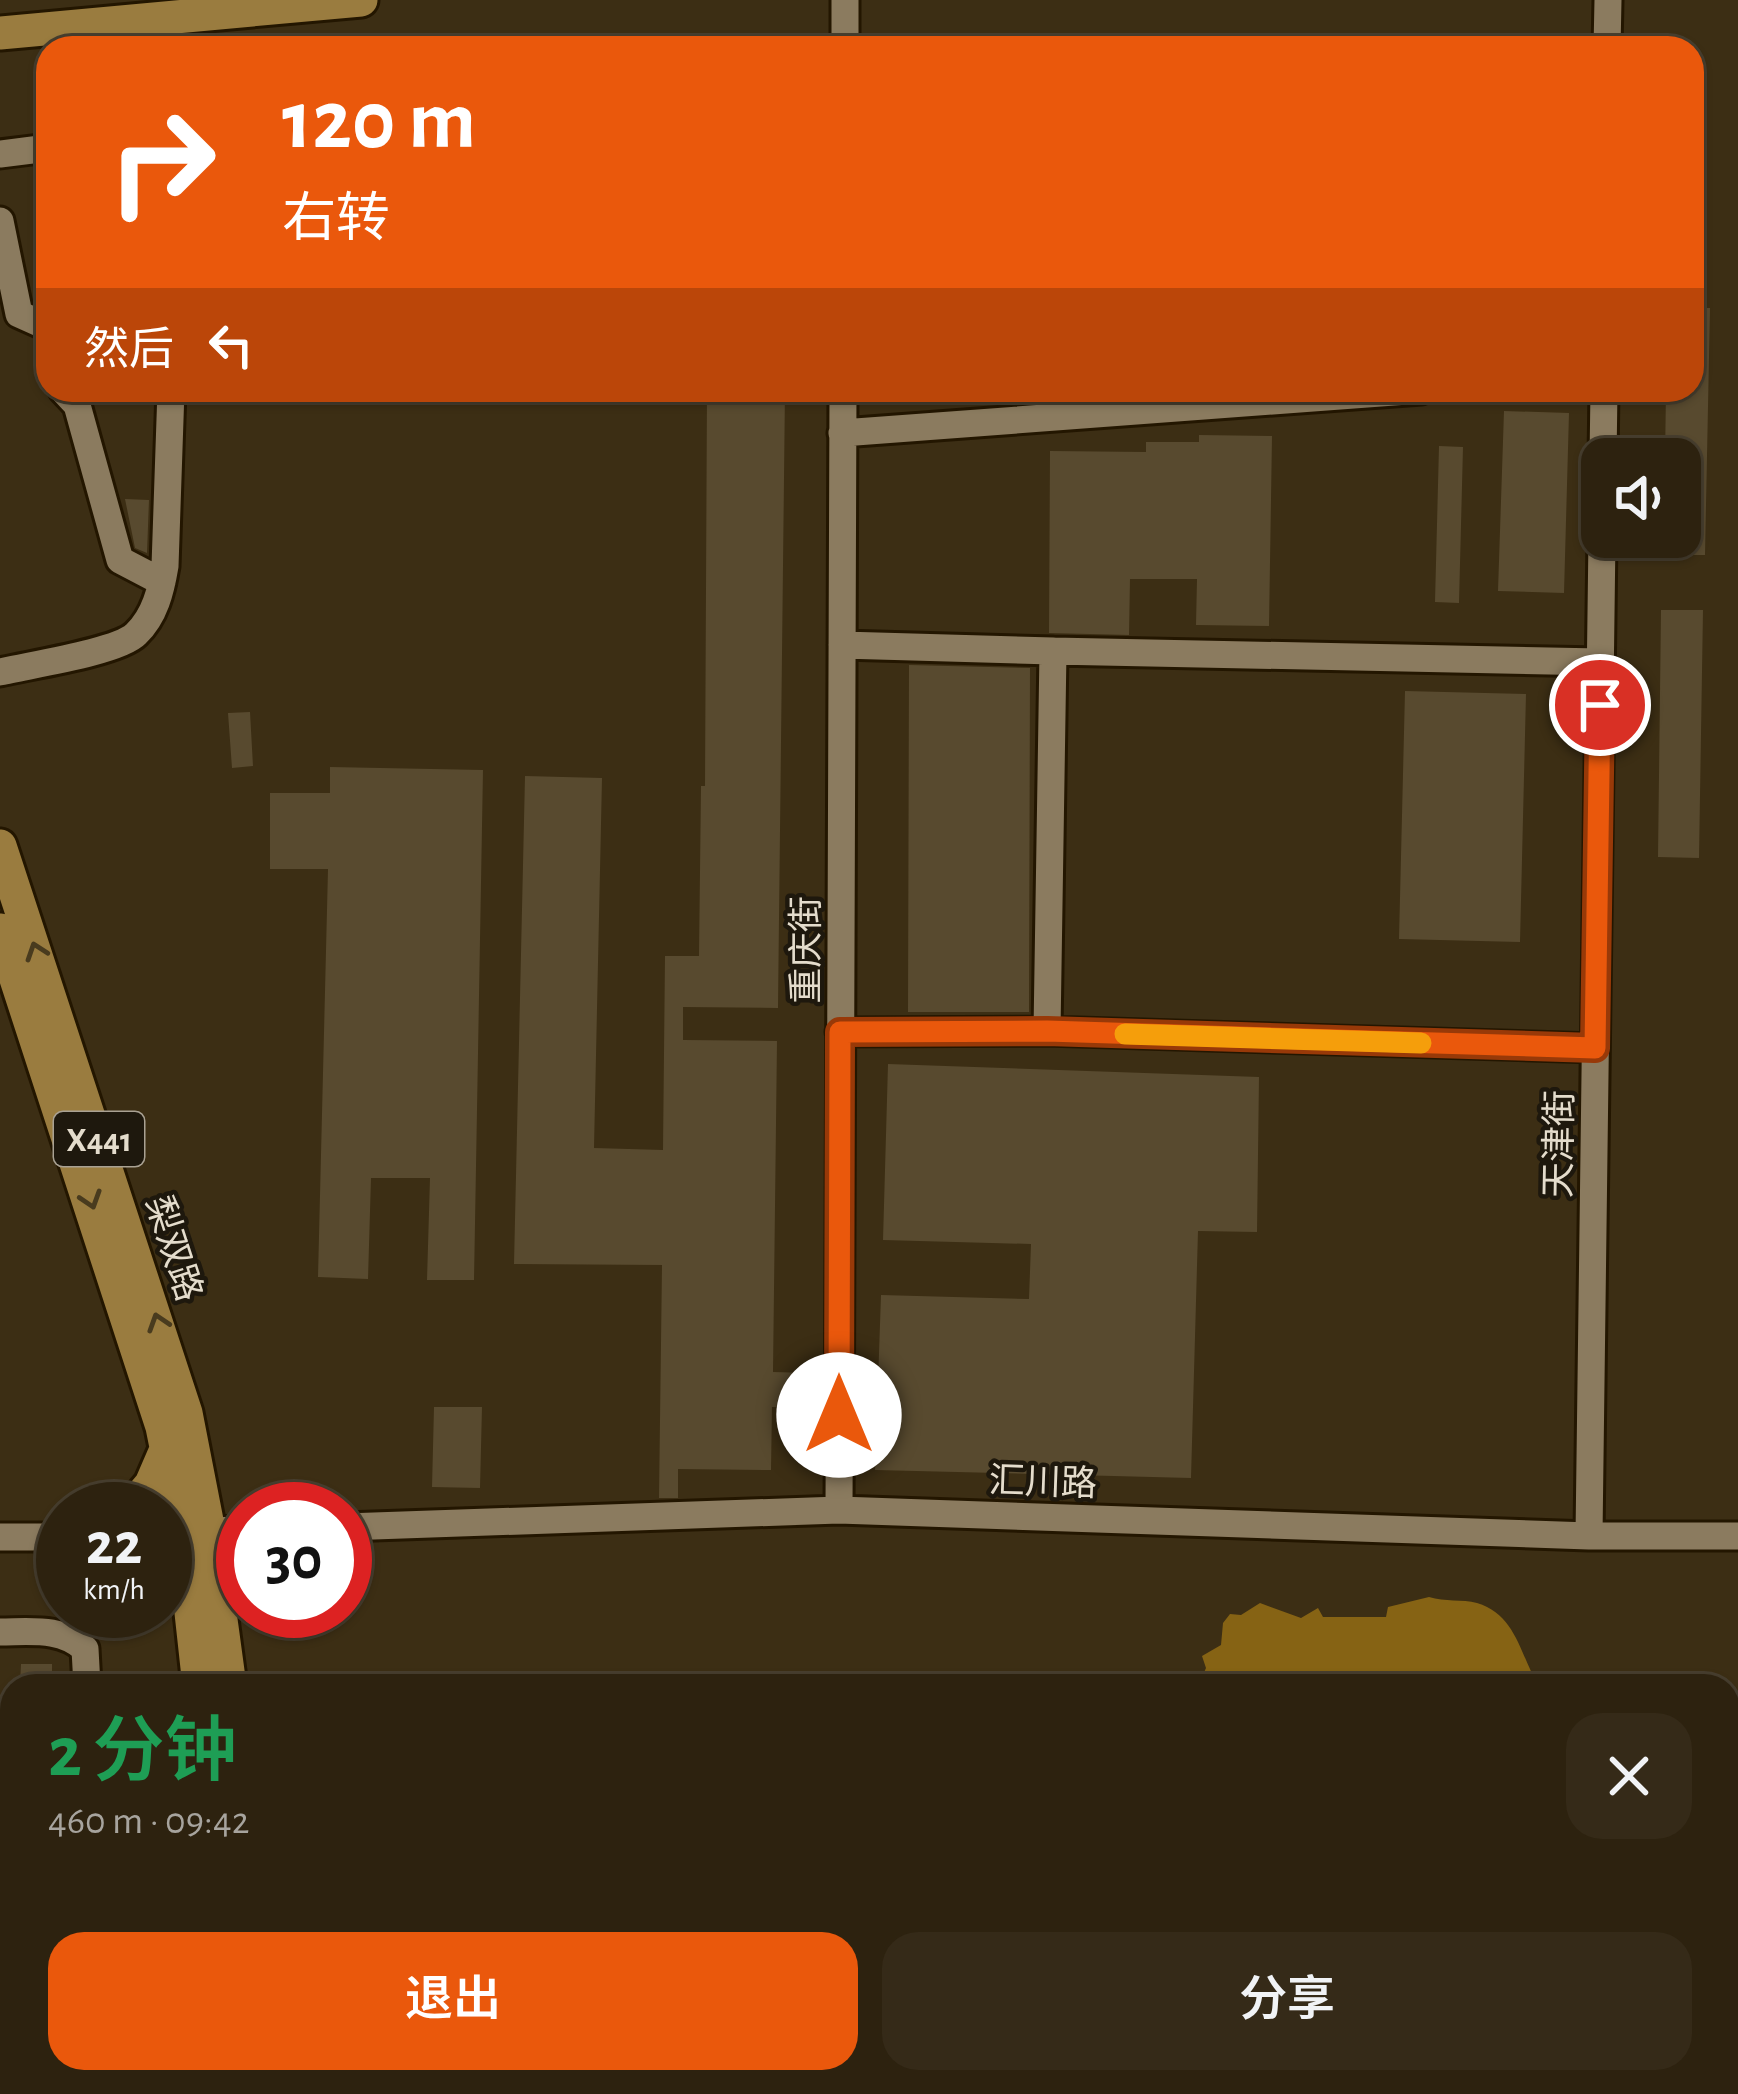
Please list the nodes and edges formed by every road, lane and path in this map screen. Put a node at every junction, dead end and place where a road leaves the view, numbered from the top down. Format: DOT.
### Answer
graph roads {
  1 [pos="361,0"];
  2 [pos="845,0"];
  3 [pos="1608,0"];
  4 [pos="0,33"];
  5 [pos="150,34"];
  6 [pos="845,36"];
  7 [pos="1607,36"];
  8 [pos="36,150"];
  9 [pos="0,154"];
  10 [pos="0,221"];
  11 [pos="36,321"];
  12 [pos="74,402"];
  13 [pos="170,402"];
  14 [pos="843,402"];
  15 [pos="1259,402"];
  16 [pos="1604,402"];
  17 [pos="842,433"];
  18 [pos="1603,438"];
  19 [pos="1602,558"];
  20 [pos="163,582"];
  21 [pos="842,645"];
  22 [pos="1053,651"];
  23 [pos="1600,662"];
  24 [pos="0,672"];
  25 [pos="0,846"];
  26 [pos="0,931"];
  27 [pos="1047,1031"];
  28 [pos="840,1032"];
  29 [pos="1595,1048"];
  30 [pos="179,1440"];
  31 [pos="152,1482"];
  32 [pos="182,1482"];
  33 [pos="182,1482"];
  34 [pos="839,1510"];
  35 [pos="0,1522"];
  36 [pos="36,1522"];
  37 [pos="372,1526"];
  38 [pos="0,1537"];
  39 [pos="1589,1537"];
  40 [pos="1738,1537"];
  41 [pos="36,1538"];
  42 [pos="192,1548"];
  43 [pos="192,1604"];
  44 [pos="0,1632"];
  45 [pos="87,1674"];
  46 [pos="198,1674"];
  47 [pos="227,1674"];
  1 -- 5 [label="main road"];
  2 -- 6 [label="street"];
  3 -- 7 [label="street"];
  4 -- 5 [label="main road"];
  8 -- 9 [label="street"];
  10 -- 11 [label="street"];
  12 -- 20 [label="street"];
  13 -- 20 [label="street"];
  14 -- 17 [label="street, 重庆街"];
  15 -- 17 [label="street"];
  16 -- 18 [label="street"];
  17 -- 21 [label="street, 重庆街"];
  19 -- 23 [label="street, 天津街"];
  20 -- 24 [label="street"];
  21 -- 22 [label="street"];
  21 -- 28 [label="street, 重庆街"];
  22 -- 23 [label="street"];
  22 -- 27 [label="street"];
  23 -- 29 [label="street, 天津街"];
  30 -- 25 [label="main road, 梨双路 / X441, one-way"];
  26 -- 30 [label="main road, 梨双路 / X441, one-way"];
  27 -- 28 [label="street"];
  27 -- 29 [label="street"];
  28 -- 34 [label="street, 重庆街"];
  29 -- 39 [label="street, 天津街"];
  30 -- 31 [label="main road"];
  30 -- 32 [label="main road, 梨双路 / X441"];
  30 -- 33 [label="main road, 梨双路 / X441"];
  34 -- 37 [label="street, 汇川路"];
  34 -- 39 [label="street, 汇川路"];
  35 -- 36 [label="street"];
  38 -- 41 [label="street"];
  39 -- 40 [label="street, 汇川路"];
  42 -- 47 [label="main road, 梨双路 / X441"];
  43 -- 46 [label="main road, 梨双路 / X441"];
  44 -- 45 [label="street"];
}
